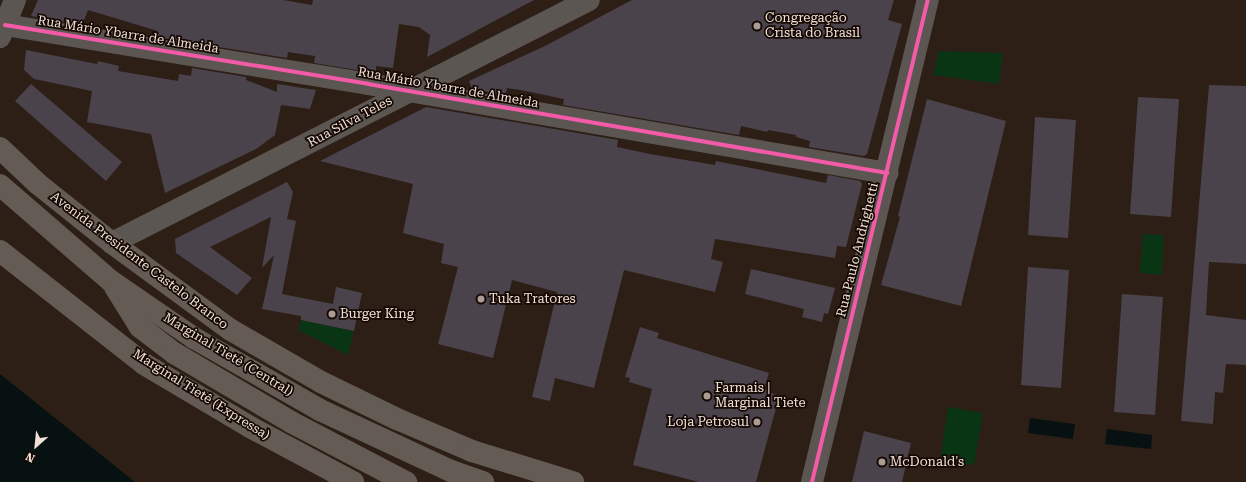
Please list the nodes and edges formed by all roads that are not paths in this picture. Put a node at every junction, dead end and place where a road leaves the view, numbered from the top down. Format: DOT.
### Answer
graph roads {
  1 [pos="15,0"];
  2 [pos="589,0"];
  3 [pos="928,0"];
  4 [pos="3,31"];
  5 [pos="411,91"];
  6 [pos="0,148"];
  7 [pos="887,173"];
  8 [pos="0,185"];
  9 [pos="112,243"];
  10 [pos="0,251"];
  11 [pos="111,281"];
  12 [pos="353,482"];
  13 [pos="406,482"];
  14 [pos="483,482"];
  15 [pos="573,482"];
  16 [pos="812,482"];
  1 -- 4 [label="street"];
  2 -- 5 [label="street, Rua Silva Teles"];
  3 -- 7 [label="street, Rua Paulo Andrighetti"];
  4 -- 5 [label="street, Rua Mário Ybarra de Almeida"];
  5 -- 7 [label="street, Rua Mário Ybarra de Almeida"];
  5 -- 9 [label="street, Rua Silva Teles"];
  6 -- 9 [label="highway, Avenida Presidente Castelo Branco"];
  7 -- 16 [label="street, Rua Paulo Andrighetti"];
  8 -- 11 [label="highway, Marginal Tietê (Central)"];
  9 -- 15 [label="highway, Avenida Presidente Castelo Branco"];
  10 -- 12 [label="highway, Marginal Tietê (Expressa)"];
  11 -- 13 [label="highway"];
  11 -- 14 [label="highway, Marginal Tietê (Central)"];
}
